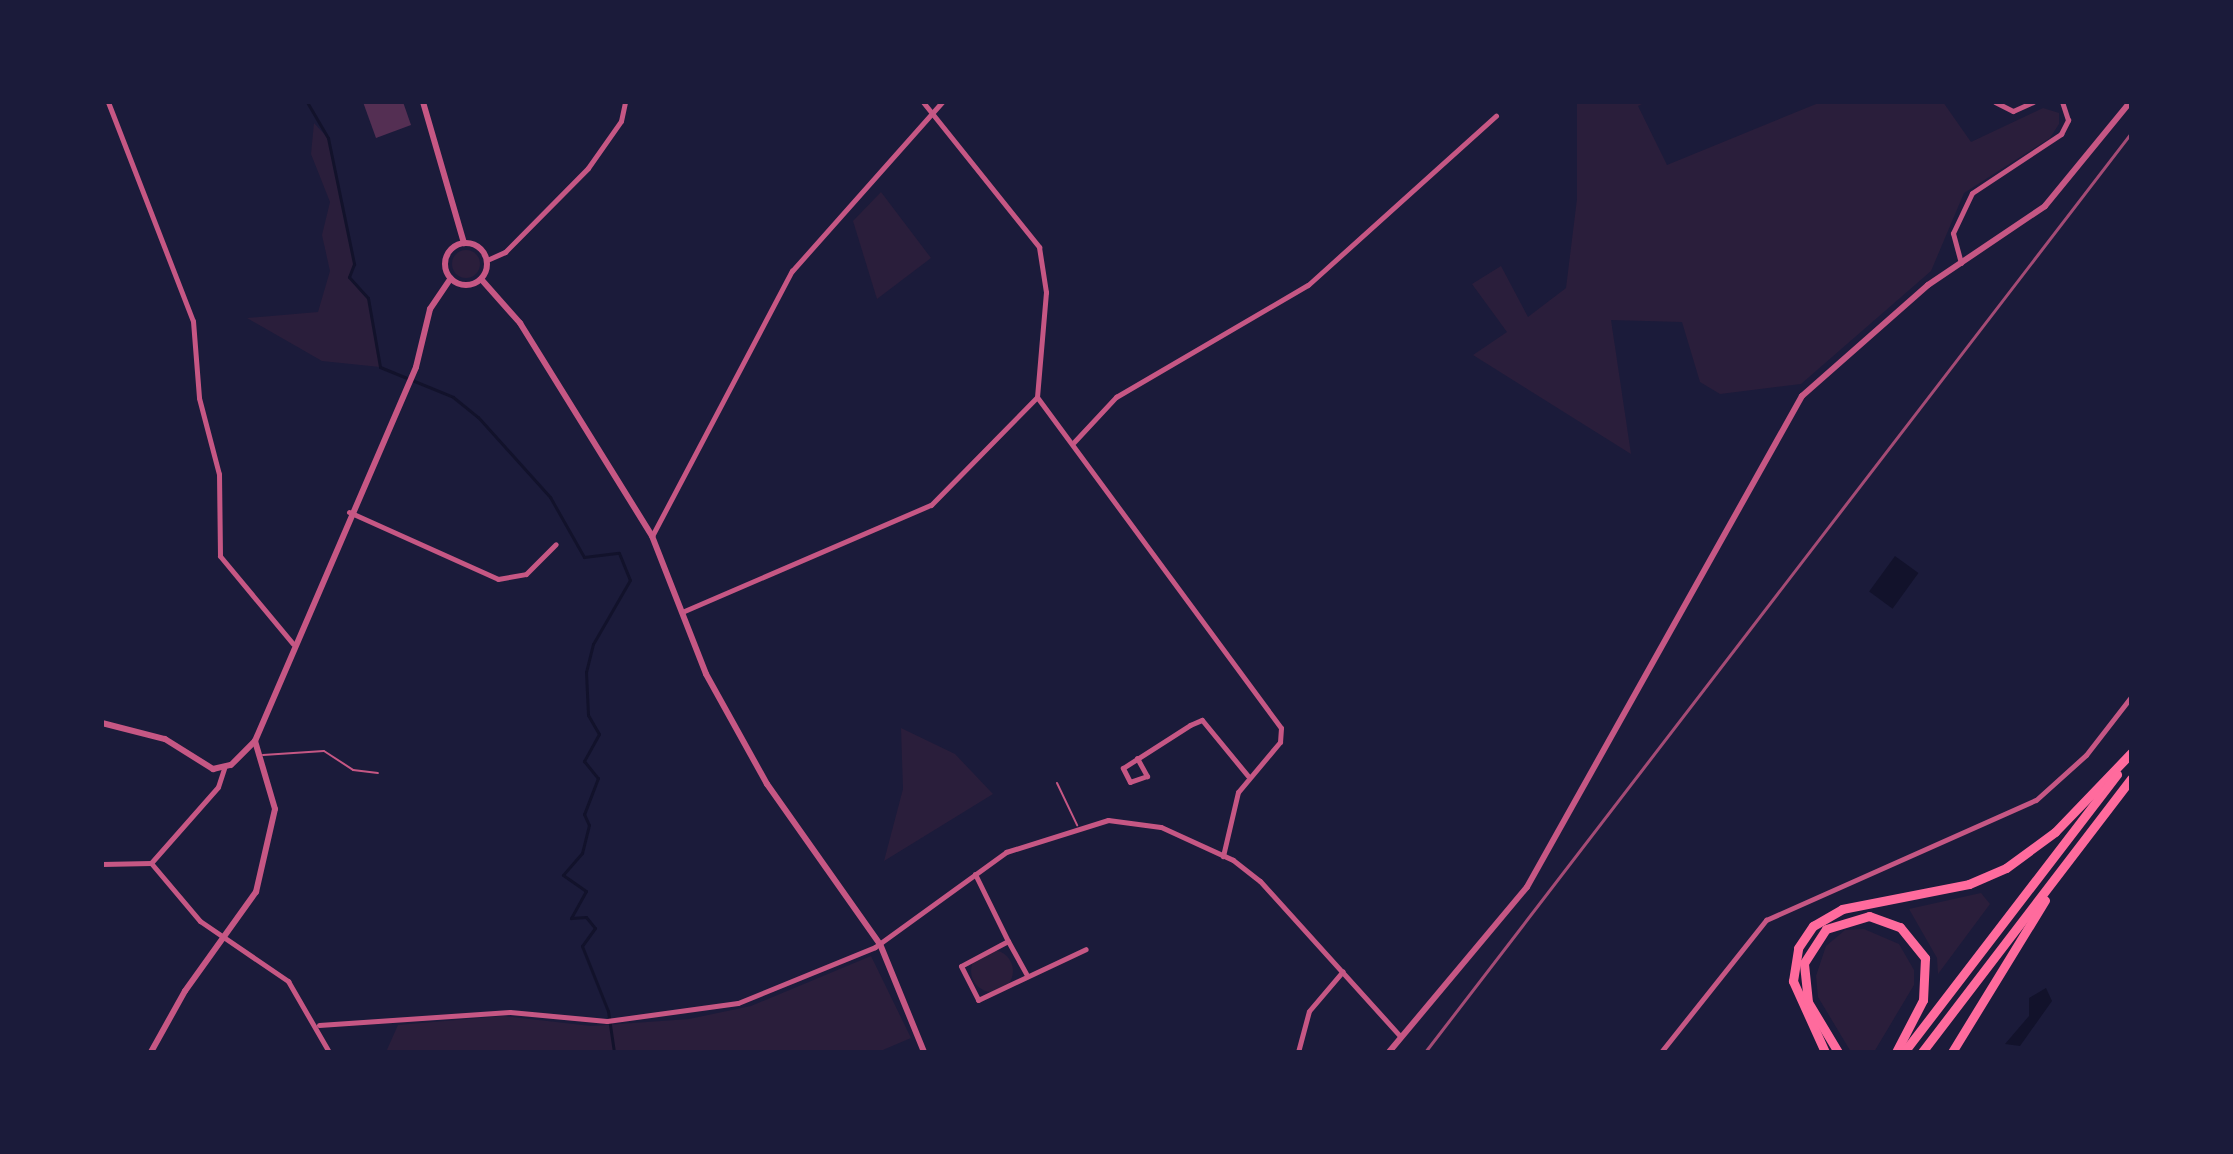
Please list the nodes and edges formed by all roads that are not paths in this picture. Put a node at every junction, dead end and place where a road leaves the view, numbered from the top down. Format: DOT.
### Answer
graph roads {
  1 [pos="108,102"];
  2 [pos="423,102"];
  3 [pos="625,102"];
  4 [pos="923,102"];
  5 [pos="942,102"];
  6 [pos="1995,102"];
  7 [pos="2033,102"];
  8 [pos="2062,102"];
  9 [pos="2130,102"];
  10 [pos="934,115"];
  11 [pos="1496,116"];
  12 [pos="464,243"];
  13 [pos="487,260"];
  14 [pos="1961,263"];
  15 [pos="451,278"];
  16 [pos="481,279"];
  17 [pos="1037,397"];
  18 [pos="1074,442"];
  19 [pos="349,512"];
  20 [pos="652,536"];
  21 [pos="556,544"];
  22 [pos="682,612"];
  23 [pos="293,644"];
  24 [pos="2131,697"];
  25 [pos="102,723"];
  26 [pos="255,741"];
  27 [pos="2131,754"];
  28 [pos="263,755"];
  29 [pos="1137,758"];
  30 [pos="224,768"];
  31 [pos="378,773"];
  32 [pos="1248,776"];
  33 [pos="2131,779"];
  34 [pos="1057,783"];
  35 [pos="1077,825"];
  36 [pos="2086,837"];
  37 [pos="1223,856"];
  38 [pos="151,863"];
  39 [pos="102,864"];
  40 [pos="975,874"];
  41 [pos="224,941"];
  42 [pos="1008,941"];
  43 [pos="880,944"];
  44 [pos="1086,949"];
  45 [pos="1343,971"];
  46 [pos="1027,975"];
  47 [pos="319,1025"];
  48 [pos="1401,1037"];
  49 [pos="151,1052"];
  50 [pos="329,1052"];
  51 [pos="924,1052"];
  52 [pos="1089,1052"];
  53 [pos="1113,1052"];
  54 [pos="1298,1052"];
  55 [pos="1389,1052"];
  56 [pos="1661,1052"];
  57 [pos="1825,1052"];
  58 [pos="1838,1052"];
  59 [pos="1896,1052"];
  60 [pos="1904,1052"];
  61 [pos="1922,1052"];
  62 [pos="1952,1052"];
  1 -- 23 [label="street"];
  2 -- 12 [label="street"];
  3 -- 13 [label="street"];
  4 -- 10 [label="street"];
  5 -- 10 [label="street"];
  6 -- 7 [label="street"];
  8 -- 14 [label="street"];
  9 -- 14 [label="street"];
  10 -- 17 [label="street"];
  10 -- 20 [label="street"];
  11 -- 18 [label="street"];
  12 -- 13 [label="street"];
  12 -- 15 [label="street"];
  13 -- 16 [label="street"];
  14 -- 48 [label="street"];
  15 -- 16 [label="street"];
  15 -- 19 [label="street"];
  16 -- 20 [label="street"];
  17 -- 18 [label="street"];
  17 -- 22 [label="street"];
  18 -- 32 [label="street"];
  19 -- 21 [label="street"];
  19 -- 23 [label="street"];
  20 -- 22 [label="street"];
  22 -- 43 [label="street"];
  23 -- 26 [label="street"];
  24 -- 56 [label="street"];
  25 -- 30 [label="street"];
  26 -- 28 [label="street"];
  26 -- 30 [label="street"];
  27 -- 57 [label="highway"];
  27 -- 60 [label="highway"];
  28 -- 31 [label="lane"];
  28 -- 41 [label="street"];
  29 -- 29 [label="street"];
  29 -- 32 [label="street"];
  30 -- 38 [label="street"];
  32 -- 37 [label="street"];
  33 -- 36 [label="highway"];
  34 -- 35 [label="lane"];
  35 -- 37 [label="street"];
  35 -- 40 [label="street"];
  36 -- 61 [label="highway"];
  36 -- 62 [label="highway"];
  37 -- 45 [label="street"];
  38 -- 39 [label="street"];
  38 -- 41 [label="street"];
  40 -- 42 [label="street"];
  40 -- 43 [label="street"];
  41 -- 47 [label="street"];
  41 -- 49 [label="street"];
  42 -- 46 [label="street"];
  42 -- 46 [label="street"];
  43 -- 47 [label="street"];
  43 -- 51 [label="street"];
  44 -- 46 [label="street"];
  45 -- 48 [label="street"];
  45 -- 54 [label="street"];
  47 -- 50 [label="street"];
  48 -- 55 [label="street"];
  52 -- 53 [label="street"];
  58 -- 59 [label="highway"];
}
